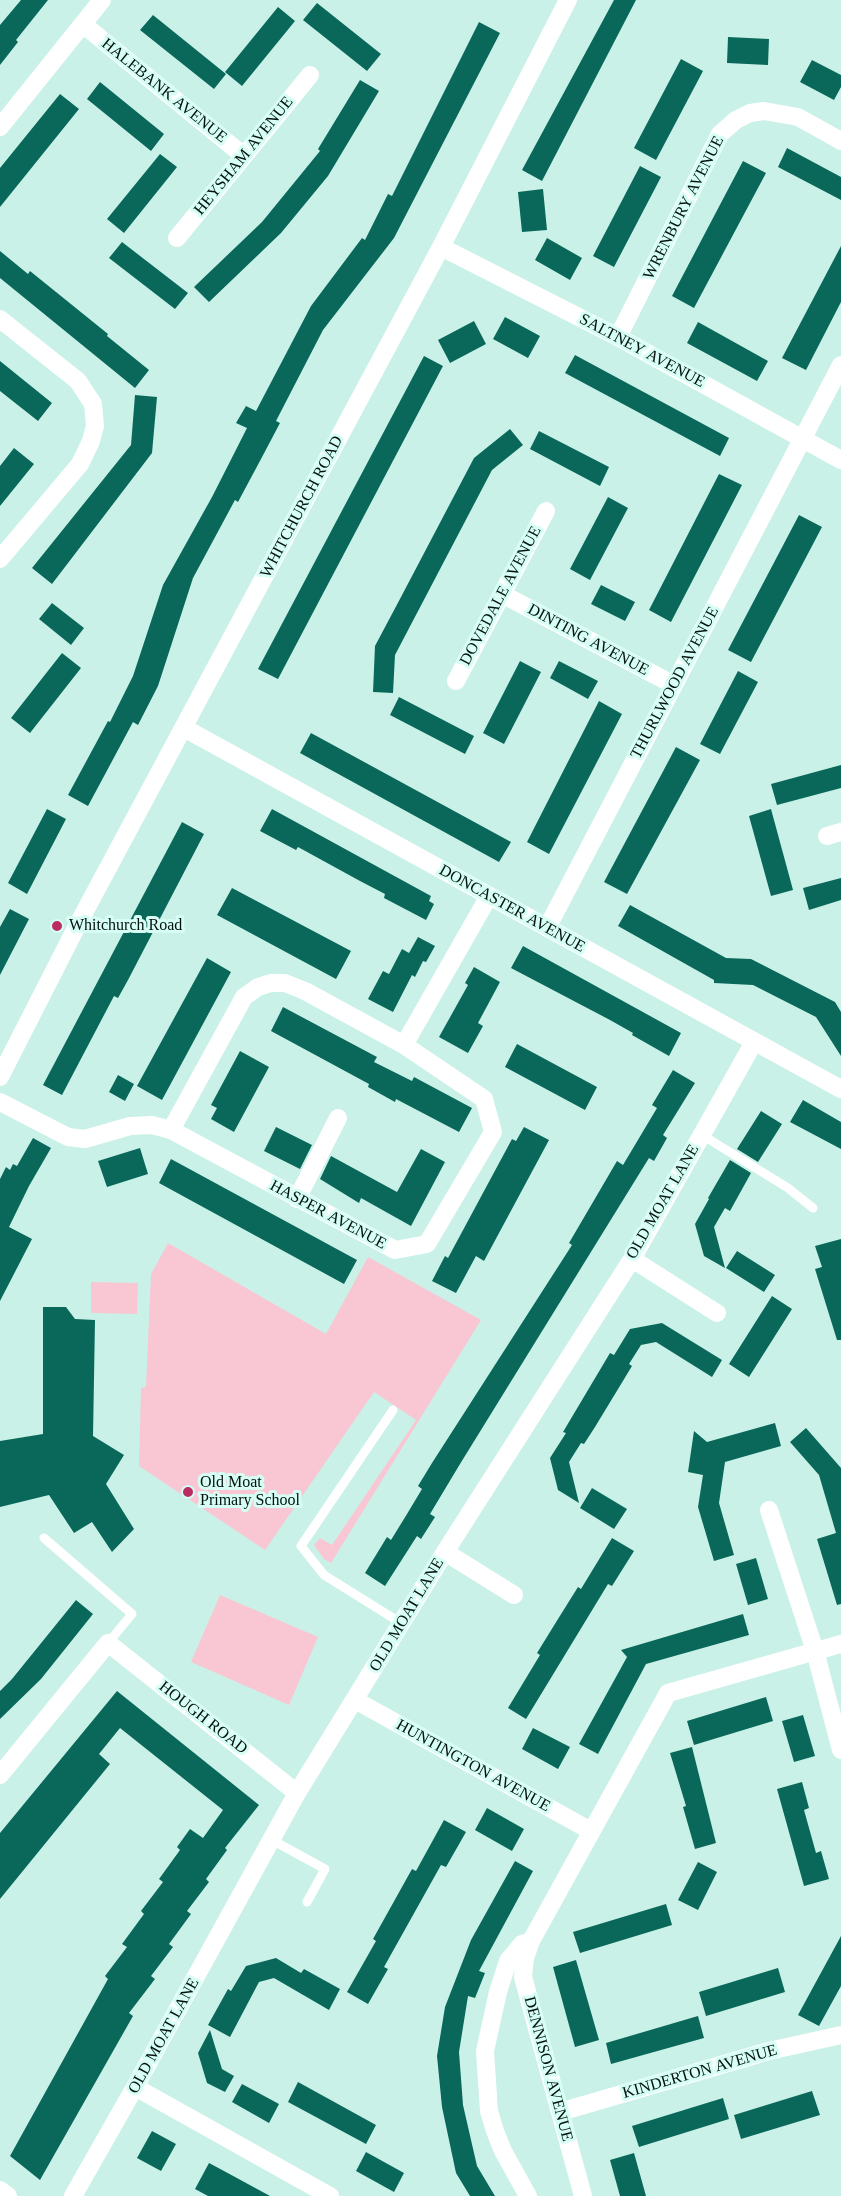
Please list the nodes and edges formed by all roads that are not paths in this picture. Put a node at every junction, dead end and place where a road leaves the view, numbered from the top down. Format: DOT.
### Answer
graph roads {
  1 [pos="102,0"];
  2 [pos="568,0"];
  3 [pos="84,25"];
  4 [pos="310,75"];
  5 [pos="0,127"];
  6 [pos="841,141"];
  7 [pos="244,156"];
  8 [pos="177,238"];
  9 [pos="441,247"];
  10 [pos="0,319"];
  11 [pos="618,337"];
  12 [pos="841,365"];
  13 [pos="802,439"];
  14 [pos="841,460"];
  15 [pos="546,511"];
  16 [pos="0,559"];
  17 [pos="502,594"];
  18 [pos="456,681"];
  19 [pos="674,686"];
  20 [pos="184,728"];
  21 [pos="489,896"];
  22 [pos="547,928"];
  23 [pos="754,1042"];
  24 [pos="404,1045"];
  25 [pos="0,1077"];
  26 [pos="841,1089"];
  27 [pos="0,1102"];
  28 [pos="338,1118"];
  29 [pos="171,1130"];
  30 [pos="702,1135"];
  31 [pos="297,1199"];
  32 [pos="813,1208"];
  33 [pos="632,1259"];
  34 [pos="717,1313"];
  35 [pos="393,1410"];
  36 [pos="769,1510"];
  37 [pos="44,1538"];
  38 [pos="445,1552"];
  39 [pos="514,1595"];
  40 [pos="401,1623"];
  41 [pos="108,1643"];
  42 [pos="841,1644"];
  43 [pos="814,1651"];
  44 [pos="355,1700"];
  45 [pos="841,1750"];
  46 [pos="0,1775"];
  47 [pos="297,1793"];
  48 [pos="591,1831"];
  49 [pos="272,1840"];
  50 [pos="307,1902"];
  51 [pos="531,1941"];
  52 [pos="841,2035"];
  53 [pos="135,2087"];
  54 [pos="560,2112"];
  55 [pos="0,2190"];
  56 [pos="8,2196"];
  57 [pos="73,2196"];
  58 [pos="330,2196"];
  59 [pos="528,2196"];
  60 [pos="583,2196"];
  1 -- 3 [label="street"];
  2 -- 9 [label="street, WHITCHURCH ROAD"];
  3 -- 5 [label="street"];
  3 -- 7 [label="street, HALEBANK AVENUE"];
  4 -- 7 [label="street, HEYSHAM AVENUE"];
  6 -- 11 [label="street, WRENBURY AVENUE"];
  7 -- 8 [label="street, HEYSHAM AVENUE"];
  9 -- 11 [label="street, SALTNEY AVENUE"];
  9 -- 20 [label="street, WHITCHURCH ROAD"];
  10 -- 16 [label="street"];
  11 -- 13 [label="street, SALTNEY AVENUE"];
  12 -- 13 [label="street"];
  13 -- 14 [label="street, SALTNEY AVENUE"];
  13 -- 19 [label="street, THURLWOOD AVENUE"];
  15 -- 17 [label="street, DOVEDALE AVENUE"];
  17 -- 18 [label="street, DOVEDALE AVENUE"];
  17 -- 19 [label="street, DINTING AVENUE"];
  19 -- 22 [label="street, THURLWOOD AVENUE"];
  20 -- 21 [label="street, DONCASTER AVENUE"];
  20 -- 25 [label="street, WHITCHURCH ROAD"];
  21 -- 22 [label="street, DONCASTER AVENUE"];
  21 -- 24 [label="street"];
  22 -- 23 [label="street, DONCASTER AVENUE"];
  23 -- 26 [label="street, DONCASTER AVENUE"];
  23 -- 30 [label="street, OLD MOAT LANE"];
  24 -- 29 [label="street, HASPER AVENUE"];
  24 -- 31 [label="street, HASPER AVENUE"];
  27 -- 29 [label="street, HASPER AVENUE"];
  28 -- 31 [label="street"];
  29 -- 31 [label="street, HASPER AVENUE"];
  30 -- 32 [label="lane"];
  30 -- 33 [label="street, OLD MOAT LANE"];
  33 -- 34 [label="street"];
  33 -- 38 [label="street, OLD MOAT LANE"];
  35 -- 40 [label="lane"];
  36 -- 43 [label="street"];
  37 -- 41 [label="lane"];
  38 -- 39 [label="street, OLD MOAT LANE"];
  38 -- 40 [label="street, OLD MOAT LANE"];
  40 -- 44 [label="street, OLD MOAT LANE"];
  41 -- 46 [label="street"];
  41 -- 47 [label="street, HOUGH ROAD"];
  42 -- 43 [label="street, DENNISON AVENUE"];
  43 -- 45 [label="street"];
  43 -- 48 [label="street, DENNISON AVENUE"];
  44 -- 47 [label="street, OLD MOAT LANE"];
  44 -- 48 [label="street, HUNTINGTON AVENUE"];
  47 -- 49 [label="street, OLD MOAT LANE"];
  48 -- 51 [label="street, DENNISON AVENUE"];
  49 -- 50 [label="lane"];
  49 -- 53 [label="street, OLD MOAT LANE"];
  51 -- 54 [label="street, DENNISON AVENUE"];
  51 -- 59 [label="street, DENNISON AVENUE"];
  52 -- 54 [label="street, KINDERTON AVENUE"];
  53 -- 57 [label="street, OLD MOAT LANE"];
  53 -- 58 [label="street"];
  54 -- 60 [label="street, DENNISON AVENUE"];
  55 -- 56 [label="street"];
}
